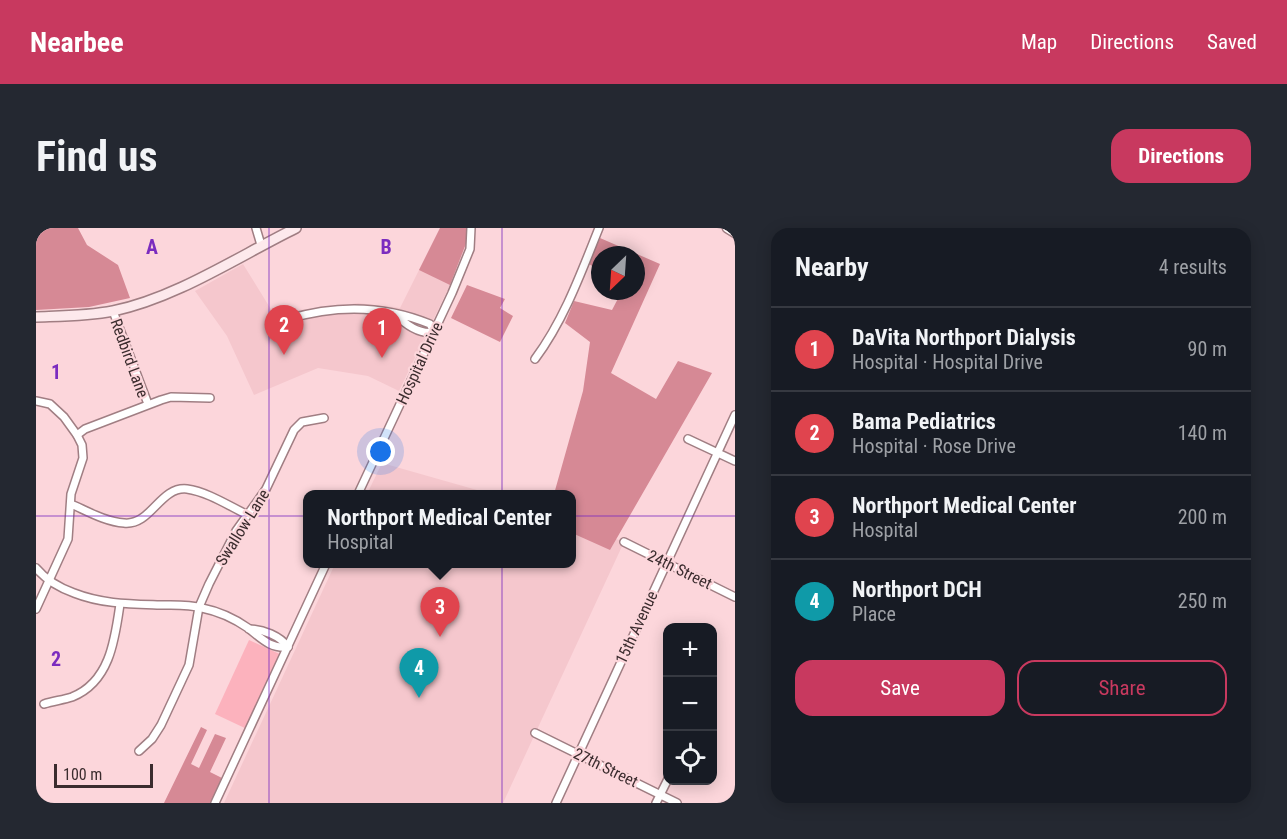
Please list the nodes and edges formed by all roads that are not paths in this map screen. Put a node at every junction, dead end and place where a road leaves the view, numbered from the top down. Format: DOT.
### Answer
graph roads {
  1 [pos="256,228"];
  2 [pos="296,228"];
  3 [pos="471,228"];
  4 [pos="599,228"];
  5 [pos="727,228"];
  6 [pos="735,233"];
  7 [pos="261,245"];
  8 [pos="113,311"];
  9 [pos="36,317"];
  10 [pos="288,319"];
  11 [pos="434,332"];
  12 [pos="535,359"];
  13 [pos="210,398"];
  14 [pos="36,401"];
  15 [pos="148,404"];
  16 [pos="735,415"];
  17 [pos="324,418"];
  18 [pos="77,435"];
  19 [pos="688,439"];
  20 [pos="717,453"];
  21 [pos="735,461"];
  22 [pos="360,490"];
  23 [pos="71,504"];
  24 [pos="248,515"];
  25 [pos="624,542"];
  26 [pos="666,562"];
  27 [pos="36,568"];
  28 [pos="324,568"];
  29 [pos="50,581"];
  30 [pos="735,597"];
  31 [pos="120,604"];
  32 [pos="199,607"];
  33 [pos="36,609"];
  34 [pos="288,647"];
  35 [pos="44,704"];
  36 [pos="536,733"];
  37 [pos="139,752"];
  38 [pos="578,753"];
  39 [pos="665,785"];
  40 [pos="660,794"];
  41 [pos="215,803"];
  42 [pos="555,803"];
  43 [pos="656,803"];
  44 [pos="677,803"];
  1 -- 7 [label="street"];
  2 -- 7 [label="main road"];
  3 -- 11 [label="street, Hospital Drive"];
  4 -- 12 [label="street"];
  5 -- 6 [label="street"];
  7 -- 8 [label="main road"];
  8 -- 9 [label="main road"];
  8 -- 15 [label="street, Redbird Lane"];
  10 -- 11 [label="street"];
  11 -- 22 [label="street, Hospital Drive"];
  13 -- 15 [label="street"];
  14 -- 18 [label="street"];
  15 -- 18 [label="street"];
  16 -- 20 [label="street, 15th Avenue"];
  17 -- 24 [label="street, Swallow Lane"];
  18 -- 23 [label="street"];
  19 -- 20 [label="street"];
  20 -- 21 [label="street"];
  20 -- 26 [label="street, 15th Avenue"];
  23 -- 24 [label="street"];
  23 -- 29 [label="street"];
  24 -- 32 [label="street, Swallow Lane"];
  25 -- 26 [label="street, 24th Street"];
  26 -- 30 [label="street, 24th Street"];
  26 -- 38 [label="street, 15th Avenue"];
  27 -- 29 [label="street"];
  28 -- 34 [label="street"];
  29 -- 31 [label="street"];
  29 -- 33 [label="street"];
  31 -- 32 [label="street"];
  31 -- 35 [label="street"];
  32 -- 34 [label="street"];
  32 -- 37 [label="street, Swallow Lane"];
  34 -- 41 [label="street"];
  36 -- 38 [label="street, 27th Street"];
  38 -- 40 [label="street, 27th Street"];
  38 -- 42 [label="street, 15th Avenue"];
  39 -- 40 [label="street"];
  40 -- 43 [label="street"];
  40 -- 44 [label="street, 27th Street"];
}
